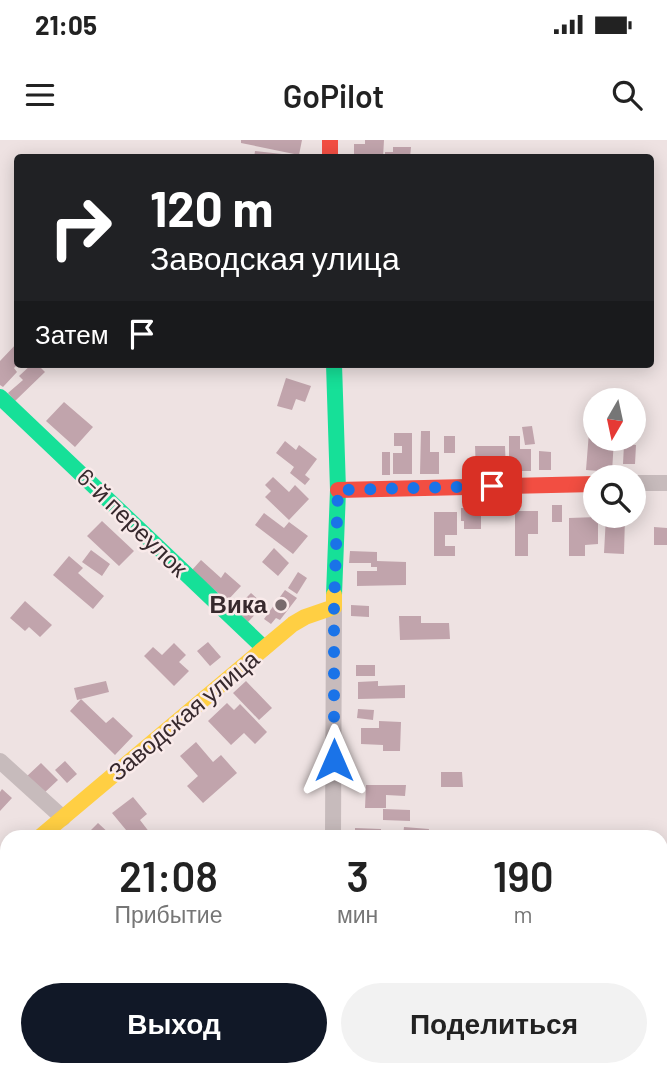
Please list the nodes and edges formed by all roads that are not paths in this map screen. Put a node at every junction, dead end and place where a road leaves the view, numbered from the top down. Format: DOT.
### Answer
graph roads {
  1 [pos="334,368"];
  2 [pos="0,397"];
  3 [pos="667,482"];
  4 [pos="646,483"];
  5 [pos="583,484"];
  6 [pos="338,490"];
  7 [pos="334,607"];
  8 [pos="264,648"];
  9 [pos="0,761"];
  10 [pos="63,818"];
  11 [pos="48,830"];
  12 [pos="333,830"];
  1 -- 6 [label="street"];
  2 -- 8 [label="street, 6-й переулок"];
  3 -- 4 [label="street"];
  5 -- 6 [label="street"];
  6 -- 7 [label="street"];
  7 -- 8 [label="street, Заводская улица"];
  7 -- 12 [label="street"];
  8 -- 10 [label="street, Заводская улица"];
  9 -- 10 [label="street"];
  10 -- 11 [label="street, Заводская улица"];
}
